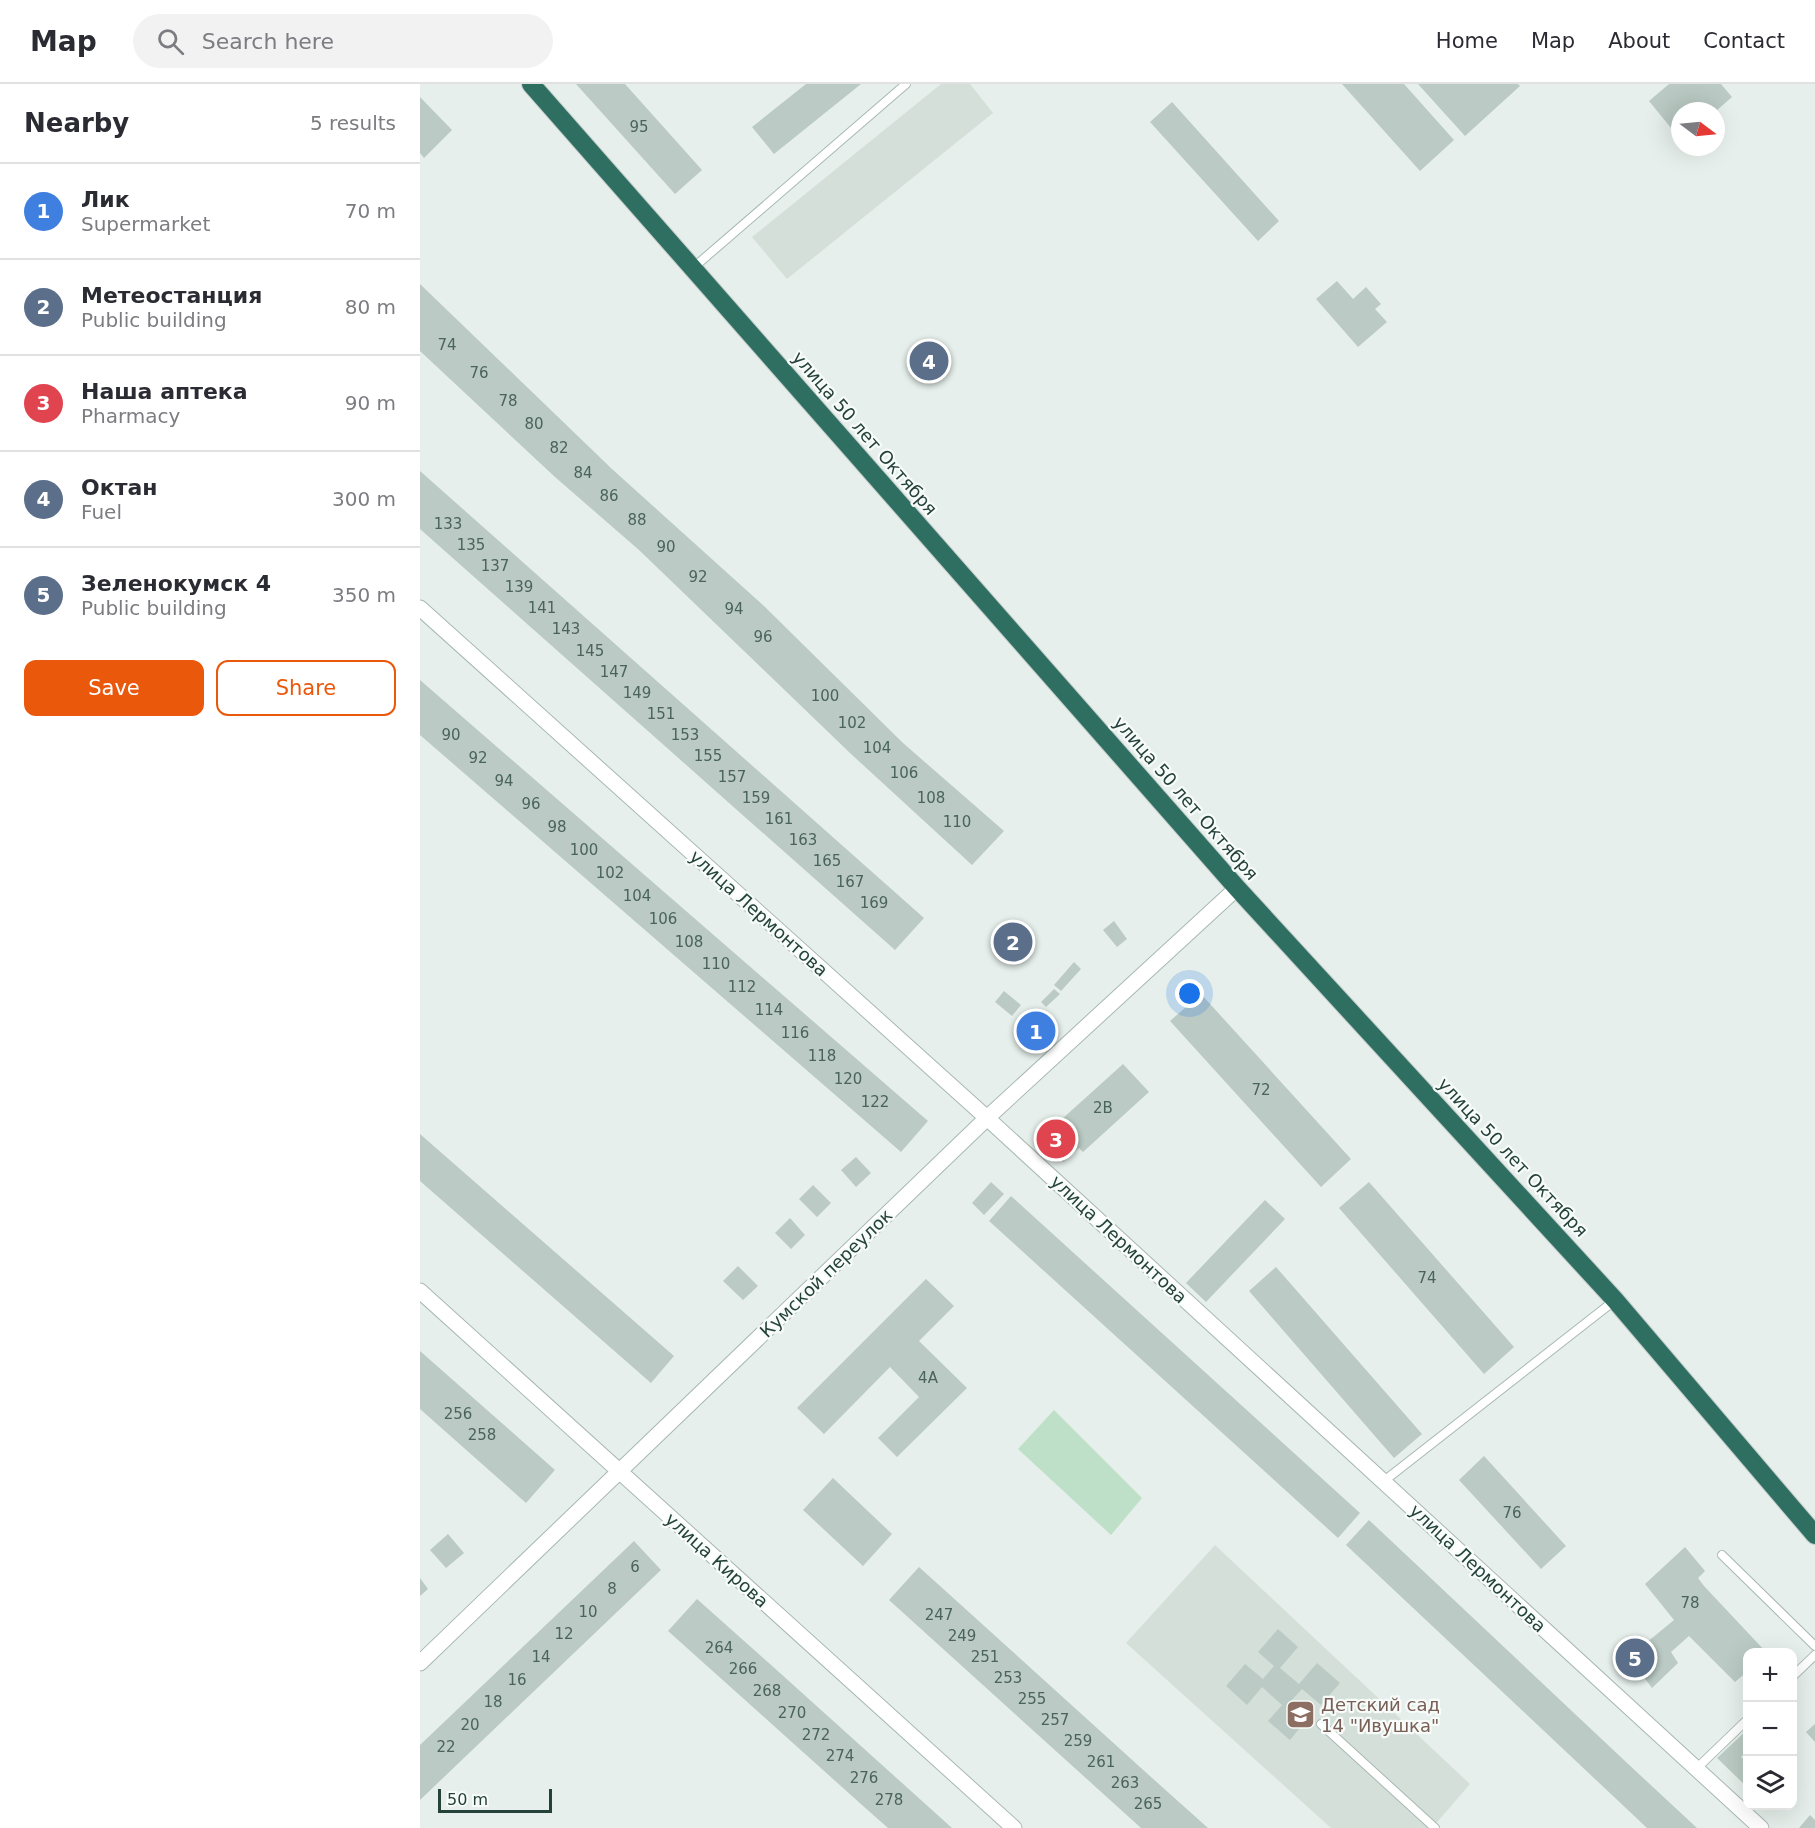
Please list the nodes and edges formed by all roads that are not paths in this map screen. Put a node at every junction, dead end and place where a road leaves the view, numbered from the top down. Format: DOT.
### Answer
graph roads {
  1 [pos="531,84"];
  2 [pos="906,84"];
  3 [pos="693,268"];
  4 [pos="420,608"];
  5 [pos="1237,888"];
  6 [pos="987,1118"];
  7 [pos="420,1291"];
  8 [pos="1616,1300"];
  9 [pos="619,1472"];
  10 [pos="1384,1482"];
  11 [pos="1815,1535"];
  12 [pos="1722,1555"];
  13 [pos="1815,1646"];
  14 [pos="1815,1655"];
  15 [pos="420,1663"];
  16 [pos="1797,1672"];
  17 [pos="1321,1724"];
  18 [pos="1743,1724"];
  19 [pos="1696,1768"];
  20 [pos="1014,1828"];
  21 [pos="1435,1828"];
  22 [pos="1761,1828"];
  1 -- 3 [label="highway, улица 50 лет Октября"];
  2 -- 3 [label="lane"];
  3 -- 5 [label="highway, улица 50 лет Октября"];
  4 -- 6 [label="street, улица Лермонтова"];
  5 -- 6 [label="street, Кумской переулок"];
  5 -- 8 [label="highway, улица 50 лет Октября"];
  6 -- 9 [label="street, Кумской переулок"];
  6 -- 10 [label="street, улица Лермонтова"];
  7 -- 9 [label="street, улица Кирова"];
  8 -- 10 [label="lane"];
  8 -- 11 [label="highway, улица 50 лет Октября"];
  9 -- 15 [label="street, Кумской переулок"];
  9 -- 20 [label="street, улица Кирова"];
  10 -- 19 [label="street, улица Лермонтова"];
  12 -- 13 [label="lane"];
  14 -- 16 [label="lane"];
  17 -- 21 [label="lane"];
  18 -- 19 [label="lane"];
  19 -- 22 [label="street, улица Лермонтова"];
}
